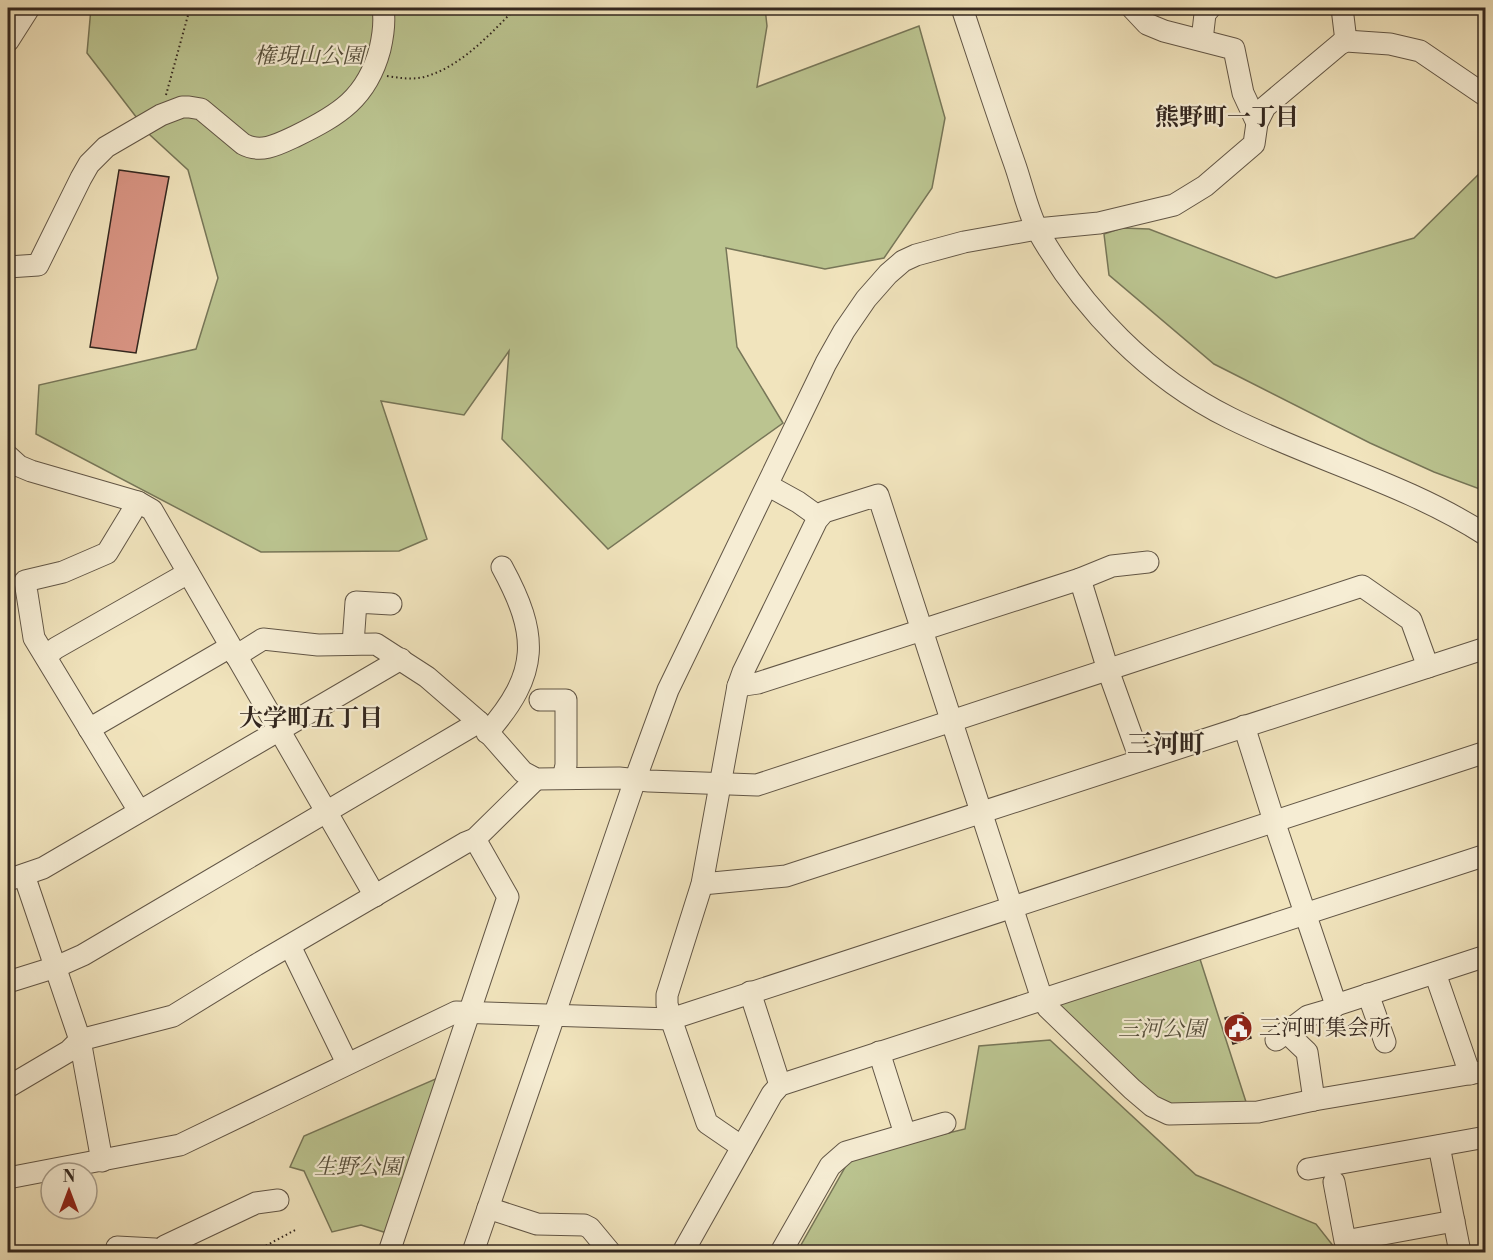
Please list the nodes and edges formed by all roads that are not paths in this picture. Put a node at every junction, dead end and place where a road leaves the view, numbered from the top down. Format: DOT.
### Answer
graph roads {
  1 [pos="29,8"];
  2 [pos="383,8"];
  3 [pos="962,8"];
  4 [pos="1132,8"];
  5 [pos="1210,8"];
  6 [pos="1342,8"];
  7 [pos="1202,40"];
  8 [pos="8,41"];
  9 [pos="1346,41"];
  10 [pos="1485,96"];
  11 [pos="1257,123"];
  12 [pos="1037,229"];
  13 [pos="8,267"];
  14 [pos="8,456"];
  15 [pos="769,486"];
  16 [pos="138,502"];
  17 [pos="819,517"];
  18 [pos="1485,535"];
  19 [pos="1148,562"];
  20 [pos="502,567"];
  21 [pos="188,573"];
  22 [pos="1080,579"];
  23 [pos="391,604"];
  24 [pos="922,629"];
  25 [pos="353,644"];
  26 [pos="1485,648"];
  27 [pos="233,651"];
  28 [pos="46,656"];
  29 [pos="401,659"];
  30 [pos="1428,666"];
  31 [pos="1108,670"];
  32 [pos="738,686"];
  33 [pos="540,700"];
  34 [pos="951,721"];
  35 [pos="1244,726"];
  36 [pos="483,728"];
  37 [pos="89,729"];
  38 [pos="279,730"];
  39 [pos="1485,752"];
  40 [pos="1140,759"];
  41 [pos="563,778"];
  42 [pos="536,779"];
  43 [pos="635,780"];
  44 [pos="720,784"];
  45 [pos="982,811"];
  46 [pos="139,812"];
  47 [pos="326,812"];
  48 [pos="1274,821"];
  49 [pos="475,839"];
  50 [pos="1485,855"];
  51 [pos="16,878"];
  52 [pos="702,884"];
  53 [pos="375,896"];
  54 [pos="1012,906"];
  55 [pos="1306,914"];
  56 [pos="290,946"];
  57 [pos="1485,956"];
  58 [pos="56,967"];
  59 [pos="1435,973"];
  60 [pos="8,982"];
  61 [pos="750,992"];
  62 [pos="1368,994"];
  63 [pos="1042,999"];
  64 [pos="1336,1005"];
  65 [pos="470,1011"];
  66 [pos="554,1015"];
  67 [pos="671,1019"];
  68 [pos="80,1040"];
  69 [pos="1385,1042"];
  70 [pos="879,1052"];
  71 [pos="347,1063"];
  72 [pos="1478,1072"];
  73 [pos="780,1085"];
  74 [pos="8,1087"];
  75 [pos="1314,1100"];
  76 [pos="945,1123"];
  77 [pos="905,1134"];
  78 [pos="1485,1137"];
  79 [pos="1439,1146"];
  80 [pos="742,1147"];
  81 [pos="102,1161"];
  82 [pos="1308,1169"];
  83 [pos="8,1178"];
  84 [pos="1334,1182"];
  85 [pos="278,1200"];
  86 [pos="488,1208"];
  87 [pos="1454,1221"];
  88 [pos="117,1247"];
  89 [pos="155,1252"];
  90 [pos="165,1252"];
  91 [pos="389,1252"];
  92 [pos="473,1252"];
  93 [pos="610,1252"];
  94 [pos="683,1252"];
  95 [pos="781,1252"];
  96 [pos="1460,1252"];
  1 -- 8 [label="street"];
  2 -- 13 [label="street"];
  3 -- 12 [label="street"];
  4 -- 7 [label="street"];
  5 -- 7 [label="street"];
  6 -- 9 [label="street"];
  7 -- 11 [label="street"];
  9 -- 10 [label="street"];
  9 -- 11 [label="street"];
  11 -- 12 [label="street"];
  12 -- 15 [label="street"];
  12 -- 18 [label="street"];
  14 -- 16 [label="street"];
  15 -- 17 [label="street"];
  15 -- 43 [label="street"];
  16 -- 21 [label="street"];
  16 -- 28 [label="street"];
  17 -- 24 [label="street"];
  17 -- 32 [label="street"];
  19 -- 22 [label="street"];
  20 -- 36 [label="street"];
  21 -- 27 [label="street"];
  21 -- 28 [label="street"];
  22 -- 24 [label="street"];
  22 -- 31 [label="street"];
  23 -- 25 [label="street"];
  24 -- 32 [label="street"];
  24 -- 34 [label="street"];
  25 -- 27 [label="street"];
  25 -- 29 [label="street"];
  26 -- 30 [label="street"];
  27 -- 37 [label="street"];
  27 -- 38 [label="street"];
  28 -- 37 [label="street"];
  29 -- 36 [label="street"];
  29 -- 38 [label="street"];
  30 -- 31 [label="street"];
  30 -- 35 [label="street"];
  31 -- 34 [label="street"];
  31 -- 40 [label="street"];
  32 -- 44 [label="street"];
  33 -- 41 [label="street"];
  34 -- 44 [label="street"];
  34 -- 45 [label="street"];
  35 -- 40 [label="street"];
  35 -- 48 [label="street"];
  36 -- 42 [label="street"];
  36 -- 47 [label="street"];
  37 -- 46 [label="street"];
  38 -- 46 [label="street"];
  38 -- 47 [label="street"];
  39 -- 48 [label="street"];
  40 -- 45 [label="street"];
  41 -- 42 [label="street"];
  41 -- 43 [label="street"];
  42 -- 49 [label="street"];
  43 -- 44 [label="street"];
  43 -- 66 [label="street"];
  44 -- 52 [label="street"];
  45 -- 52 [label="street"];
  45 -- 54 [label="street"];
  46 -- 51 [label="street"];
  47 -- 53 [label="street"];
  47 -- 58 [label="street"];
  48 -- 54 [label="street"];
  48 -- 55 [label="street"];
  49 -- 53 [label="street"];
  49 -- 65 [label="street"];
  50 -- 55 [label="street"];
  51 -- 58 [label="street"];
  52 -- 67 [label="street"];
  53 -- 56 [label="street"];
  54 -- 61 [label="street"];
  54 -- 63 [label="street"];
  55 -- 63 [label="street"];
  55 -- 64 [label="street"];
  56 -- 68 [label="street"];
  56 -- 71 [label="street"];
  57 -- 59 [label="street"];
  58 -- 60 [label="street"];
  58 -- 68 [label="street"];
  59 -- 62 [label="street"];
  59 -- 72 [label="street"];
  61 -- 67 [label="street"];
  61 -- 73 [label="street"];
  62 -- 64 [label="street"];
  62 -- 69 [label="street"];
  63 -- 70 [label="street"];
  63 -- 75 [label="street"];
  64 -- 75 [label="street"];
  65 -- 66 [label="street"];
  65 -- 71 [label="street"];
  65 -- 91 [label="street"];
  66 -- 67 [label="street"];
  66 -- 86 [label="street"];
  67 -- 80 [label="street"];
  68 -- 74 [label="street"];
  68 -- 81 [label="street"];
  70 -- 73 [label="street"];
  70 -- 77 [label="street"];
  71 -- 81 [label="street"];
  72 -- 75 [label="street"];
  73 -- 80 [label="street"];
  76 -- 77 [label="street"];
  77 -- 95 [label="street"];
  78 -- 79 [label="street"];
  79 -- 82 [label="street"];
  79 -- 87 [label="street"];
  80 -- 94 [label="street"];
  81 -- 83 [label="street"];
  84 -- 87 [label="street"];
  85 -- 90 [label="street"];
  86 -- 92 [label="street"];
  86 -- 93 [label="street"];
  87 -- 96 [label="street"];
  88 -- 89 [label="street"];
}
